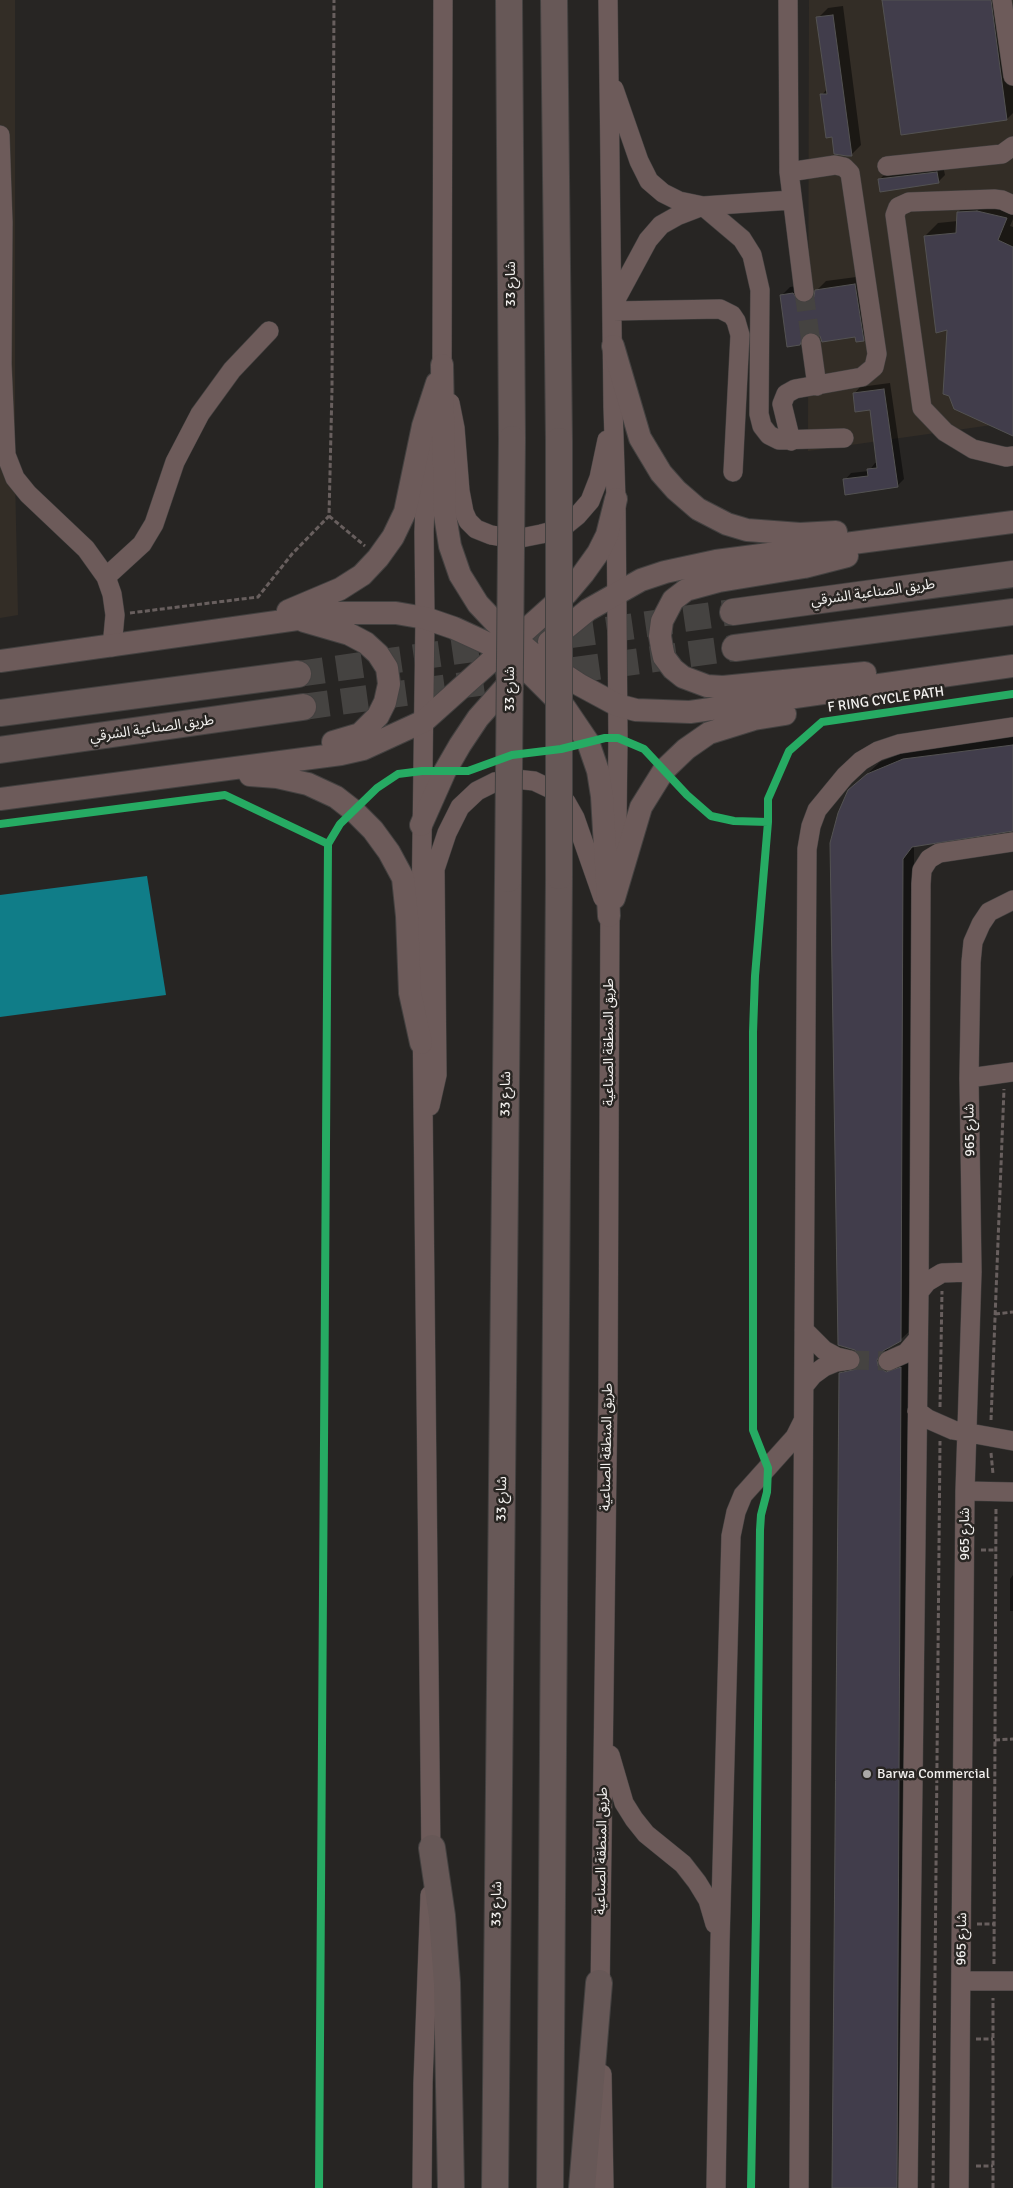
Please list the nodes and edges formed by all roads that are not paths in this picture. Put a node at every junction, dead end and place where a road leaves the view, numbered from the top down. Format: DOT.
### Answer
graph roads {
  1 [pos="443,0"];
  2 [pos="509,0"];
  3 [pos="554,0"];
  4 [pos="608,0"];
  5 [pos="788,0"];
  6 [pos="1002,0"];
  7 [pos="607,66"];
  8 [pos="1013,76"];
  9 [pos="0,136"];
  10 [pos="1013,146"];
  11 [pos="887,166"];
  12 [pos="789,172"];
  13 [pos="792,200"];
  14 [pos="1013,205"];
  15 [pos="703,206"];
  16 [pos="804,292"];
  17 [pos="613,308"];
  18 [pos="269,331"];
  19 [pos="811,344"];
  20 [pos="613,346"];
  21 [pos="442,365"];
  22 [pos="817,386"];
  23 [pos="613,407"];
  24 [pos="844,438"];
  25 [pos="791,441"];
  26 [pos="3,456"];
  27 [pos="1013,456"];
  28 [pos="733,472"];
  29 [pos="616,499"];
  30 [pos="1013,522"];
  31 [pos="947,531"];
  32 [pos="1013,574"];
  33 [pos="106,578"];
  34 [pos="616,593"];
  35 [pos="732,612"];
  36 [pos="1013,612"];
  37 [pos="292,618"];
  38 [pos="425,618"];
  39 [pos="260,623"];
  40 [pos="508,644"];
  41 [pos="112,646"];
  42 [pos="735,648"];
  43 [pos="0,661"];
  44 [pos="529,661"];
  45 [pos="1013,666"];
  46 [pos="298,674"];
  47 [pos="958,674"];
  48 [pos="618,705"];
  49 [pos="303,707"];
  50 [pos="0,713"];
  51 [pos="424,721"];
  52 [pos="1013,727"];
  53 [pos="0,750"];
  54 [pos="209,772"];
  55 [pos="0,785"];
  56 [pos="0,800"];
  57 [pos="421,825"];
  58 [pos="1013,842"];
  59 [pos="1013,900"];
  60 [pos="609,916"];
  61 [pos="421,1043"];
  62 [pos="1009,1072"];
  63 [pos="969,1078"];
  64 [pos="424,1135"];
  65 [pos="972,1272"];
  66 [pos="919,1292"];
  67 [pos="804,1330"];
  68 [pos="918,1339"];
  69 [pos="918,1378"];
  70 [pos="804,1386"];
  71 [pos="917,1411"];
  72 [pos="803,1421"];
  73 [pos="966,1433"];
  74 [pos="1013,1441"];
  75 [pos="965,1491"];
  76 [pos="1004,1492"];
  77 [pos="604,1734"];
  78 [pos="432,1848"];
  79 [pos="720,1942"];
  80 [pos="961,1981"];
  81 [pos="1013,1981"];
  82 [pos="599,1983"];
  83 [pos="422,2188"];
  84 [pos="451,2188"];
  85 [pos="494,2188"];
  86 [pos="550,2188"];
  87 [pos="582,2188"];
  88 [pos="604,2188"];
  89 [pos="716,2188"];
  90 [pos="799,2188"];
  91 [pos="908,2188"];
  92 [pos="959,2188"];
  1 -- 21 [label="street"];
  2 -- 85 [label="highway, شارع 33, bridge"];
  3 -- 86 [label="highway, bridge"];
  4 -- 7 [label="street"];
  5 -- 12 [label="street"];
  6 -- 8 [label="street"];
  7 -- 15 [label="street"];
  7 -- 17 [label="street"];
  9 -- 26 [label="street"];
  10 -- 11 [label="street"];
  12 -- 13 [label="street"];
  12 -- 22 [label="street"];
  13 -- 15 [label="street"];
  13 -- 16 [label="street"];
  14 -- 27 [label="street"];
  15 -- 17 [label="street"];
  15 -- 25 [label="street"];
  17 -- 20 [label="street"];
  17 -- 28 [label="street"];
  18 -- 33 [label="street"];
  19 -- 22 [label="street"];
  20 -- 23 [label="street"];
  20 -- 31 [label="main road"];
  21 -- 23 [label="street"];
  21 -- 38 [label="street"];
  21 -- 39 [label="main road"];
  21 -- 40 [label="main road"];
  22 -- 25 [label="street"];
  23 -- 29 [label="street"];
  24 -- 25 [label="street"];
  26 -- 33 [label="street"];
  29 -- 34 [label="street"];
  29 -- 40 [label="main road"];
  30 -- 31 [label="main road"];
  31 -- 34 [label="main road"];
  31 -- 47 [label="main road"];
  32 -- 35 [label="highway, طريق الصناعية الشرقي"];
  33 -- 41 [label="street"];
  34 -- 44 [label="main road"];
  34 -- 48 [label="street"];
  36 -- 42 [label="highway"];
  37 -- 38 [label="main road"];
  37 -- 39 [label="main road"];
  37 -- 55 [label="main road"];
  38 -- 40 [label="main road"];
  38 -- 51 [label="street"];
  39 -- 41 [label="main road"];
  40 -- 44 [label="main road"];
  40 -- 51 [label="main road"];
  41 -- 43 [label="main road"];
  44 -- 48 [label="main road"];
  44 -- 57 [label="main road"];
  44 -- 60 [label="main road"];
  45 -- 47 [label="main road"];
  46 -- 50 [label="highway"];
  47 -- 48 [label="main road"];
  47 -- 60 [label="main road"];
  48 -- 60 [label="street, طريق المنطقة الصناعية"];
  49 -- 53 [label="highway, طريق الصناعية الشرقي"];
  51 -- 54 [label="main road"];
  51 -- 57 [label="street"];
  52 -- 67 [label="street"];
  54 -- 56 [label="main road"];
  54 -- 61 [label="main road"];
  57 -- 61 [label="street"];
  58 -- 66 [label="street"];
  59 -- 63 [label="street, شارع 965"];
  60 -- 64 [label="street"];
  60 -- 77 [label="street, طريق المنطقة الصناعية"];
  61 -- 64 [label="street"];
  62 -- 63 [label="street"];
  63 -- 65 [label="street, شارع 965"];
  64 -- 78 [label="street"];
  65 -- 66 [label="street"];
  65 -- 73 [label="street, شارع 965"];
  66 -- 68 [label="street"];
  67 -- 70 [label="street"];
  67 -- 70 [label="street"];
  68 -- 69 [label="street"];
  68 -- 69 [label="street"];
  69 -- 71 [label="street"];
  70 -- 72 [label="street"];
  71 -- 73 [label="street"];
  71 -- 91 [label="street"];
  72 -- 79 [label="street"];
  72 -- 90 [label="street"];
  73 -- 74 [label="street"];
  73 -- 75 [label="street, شارع 965"];
  75 -- 76 [label="street"];
  75 -- 80 [label="street, شارع 965"];
  77 -- 79 [label="street"];
  77 -- 82 [label="street, طريق المنطقة الصناعية"];
  78 -- 83 [label="street"];
  78 -- 84 [label="highway"];
  79 -- 89 [label="street"];
  80 -- 81 [label="street"];
  80 -- 92 [label="street, شارع 965"];
  82 -- 87 [label="highway"];
  82 -- 88 [label="street, طريق المنطقة الصناعية"];
}
